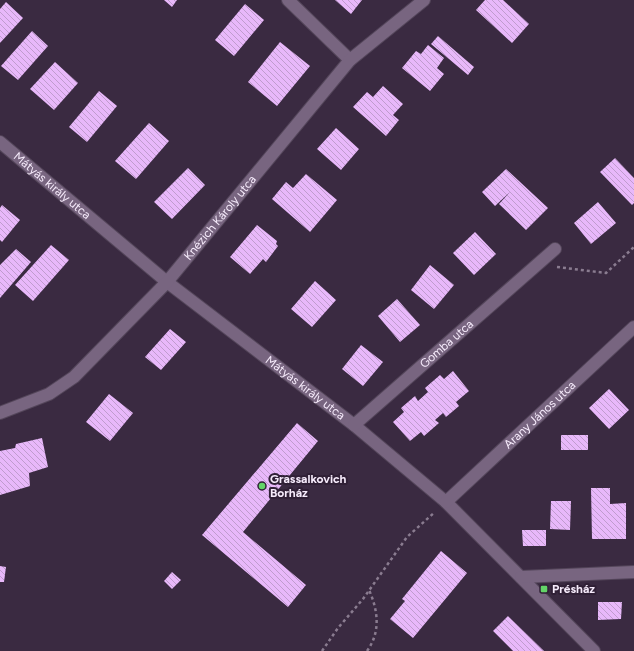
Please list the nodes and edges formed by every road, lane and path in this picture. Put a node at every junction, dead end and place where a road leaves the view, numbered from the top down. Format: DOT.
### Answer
graph roads {
  1 [pos="288,0"];
  2 [pos="424,0"];
  3 [pos="350,60"];
  4 [pos="0,142"];
  5 [pos="634,247"];
  6 [pos="555,250"];
  7 [pos="540,264"];
  8 [pos="167,282"];
  9 [pos="634,327"];
  10 [pos="0,413"];
  11 [pos="354,426"];
  12 [pos="446,502"];
  13 [pos="634,572"];
  14 [pos="521,577"];
  15 [pos="369,590"];
  16 [pos="322,651"];
  17 [pos="367,651"];
  18 [pos="594,651"];
  1 -- 3 [label="street"];
  2 -- 3 [label="street, Knézich Károly utca"];
  3 -- 8 [label="street, Knézich Károly utca"];
  4 -- 8 [label="street, Mátyás király utca"];
  5 -- 7 [label="path"];
  6 -- 7 [label="street, Gomba utca"];
  7 -- 11 [label="street, Gomba utca"];
  8 -- 10 [label="street, Knézich Károly utca"];
  8 -- 11 [label="street, Mátyás király utca"];
  9 -- 12 [label="street, Arany János utca"];
  11 -- 12 [label="street, Mátyás király utca"];
  12 -- 14 [label="street, Mátyás király utca"];
  12 -- 15 [label="path"];
  13 -- 14 [label="street"];
  14 -- 18 [label="street, Mátyás király utca"];
  15 -- 16 [label="path"];
  15 -- 17 [label="path"];
}
